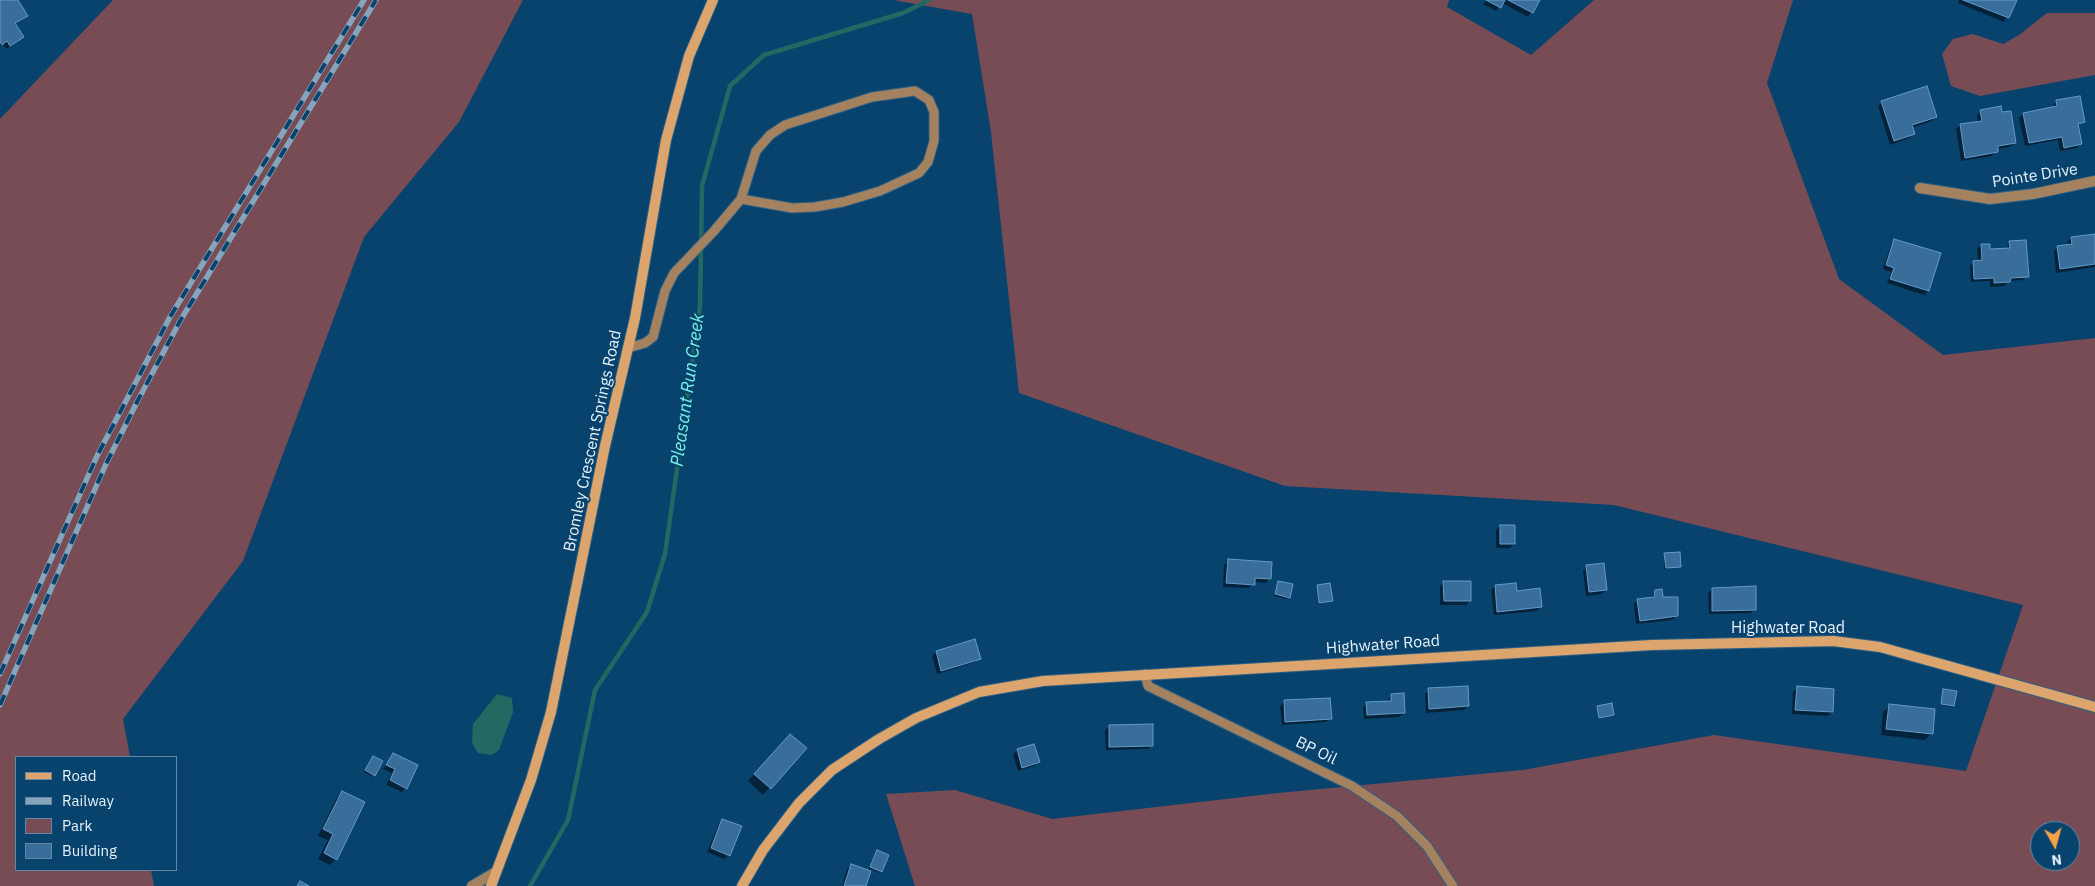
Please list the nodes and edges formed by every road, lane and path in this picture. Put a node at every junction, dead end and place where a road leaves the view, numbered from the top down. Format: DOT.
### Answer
graph roads {
  1 [pos="713,0"];
  2 [pos="2095,181"];
  3 [pos="1920,188"];
  4 [pos="741,198"];
  5 [pos="628,348"];
  6 [pos="1145,674"];
  7 [pos="2095,707"];
  8 [pos="496,872"];
  9 [pos="472,886"];
  10 [pos="491,886"];
  11 [pos="742,886"];
  12 [pos="1453,886"];
  1 -- 5 [label="street, Bromley Crescent Springs Road"];
  2 -- 3 [label="street, Pointe Drive"];
  4 -- 4 [label="lane"];
  4 -- 5 [label="lane"];
  5 -- 8 [label="street, Bromley Crescent Springs Road"];
  6 -- 7 [label="street, Highwater Road"];
  6 -- 11 [label="street, Highwater Road"];
  6 -- 12 [label="lane, BP Oil"];
  8 -- 9 [label="street"];
  8 -- 10 [label="street, Bromley Crescent Springs Road"];
}
